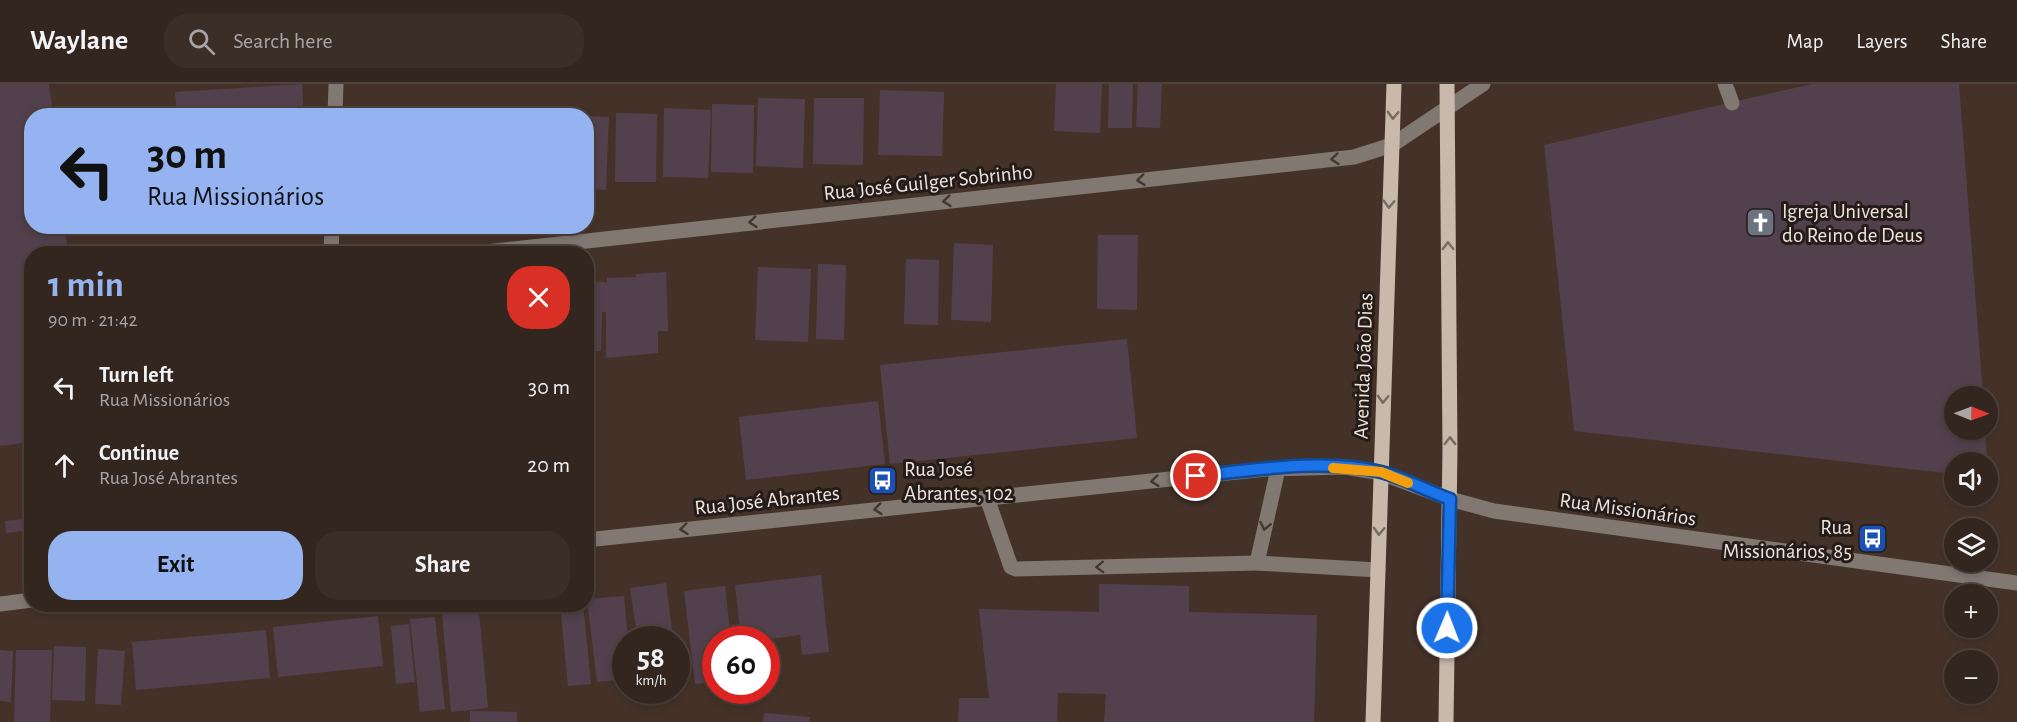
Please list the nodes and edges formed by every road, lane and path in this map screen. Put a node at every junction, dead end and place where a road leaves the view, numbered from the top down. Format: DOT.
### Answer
graph roads {
  1 [pos="336,84"];
  2 [pos="1394,84"];
  3 [pos="1447,84"];
  4 [pos="1483,84"];
  5 [pos="1725,84"];
  6 [pos="1732,103"];
  7 [pos="335,108"];
  8 [pos="1446,108"];
  9 [pos="1392,145"];
  10 [pos="541,246"];
  11 [pos="1278,469"];
  12 [pos="1381,472"];
  13 [pos="987,498"];
  14 [pos="1450,499"];
  15 [pos="594,539"];
  16 [pos="1257,562"];
  17 [pos="1378,570"];
  18 [pos="2017,583"];
  19 [pos="24,601"];
  20 [pos="0,604"];
  21 [pos="1373,722"];
  22 [pos="1446,722"];
  1 -- 7 [label="street"];
  2 -- 9 [label="main road, Avenida João Dias, one-way"];
  3 -- 8 [label="main road"];
  4 -- 8 [label="street, Rua José Guilger Sobrinho"];
  5 -- 6 [label="street"];
  8 -- 9 [label="street, Rua José Guilger Sobrinho"];
  14 -- 8 [label="main road, one-way"];
  9 -- 10 [label="street, Rua José Guilger Sobrinho, one-way"];
  9 -- 12 [label="main road, Avenida João Dias, one-way"];
  11 -- 12 [label="street, Rua José Abrantes"];
  11 -- 13 [label="street, Rua José Abrantes, one-way"];
  11 -- 16 [label="street, one-way"];
  12 -- 14 [label="street, Rua Missionários"];
  12 -- 17 [label="main road, Avenida João Dias, one-way"];
  13 -- 15 [label="street, Rua José Abrantes, one-way"];
  16 -- 13 [label="street, one-way"];
  14 -- 18 [label="street, Rua Missionários"];
  14 -- 22 [label="main road"];
  16 -- 17 [label="street"];
  17 -- 21 [label="main road, Avenida João Dias"];
  19 -- 20 [label="street"];
}
